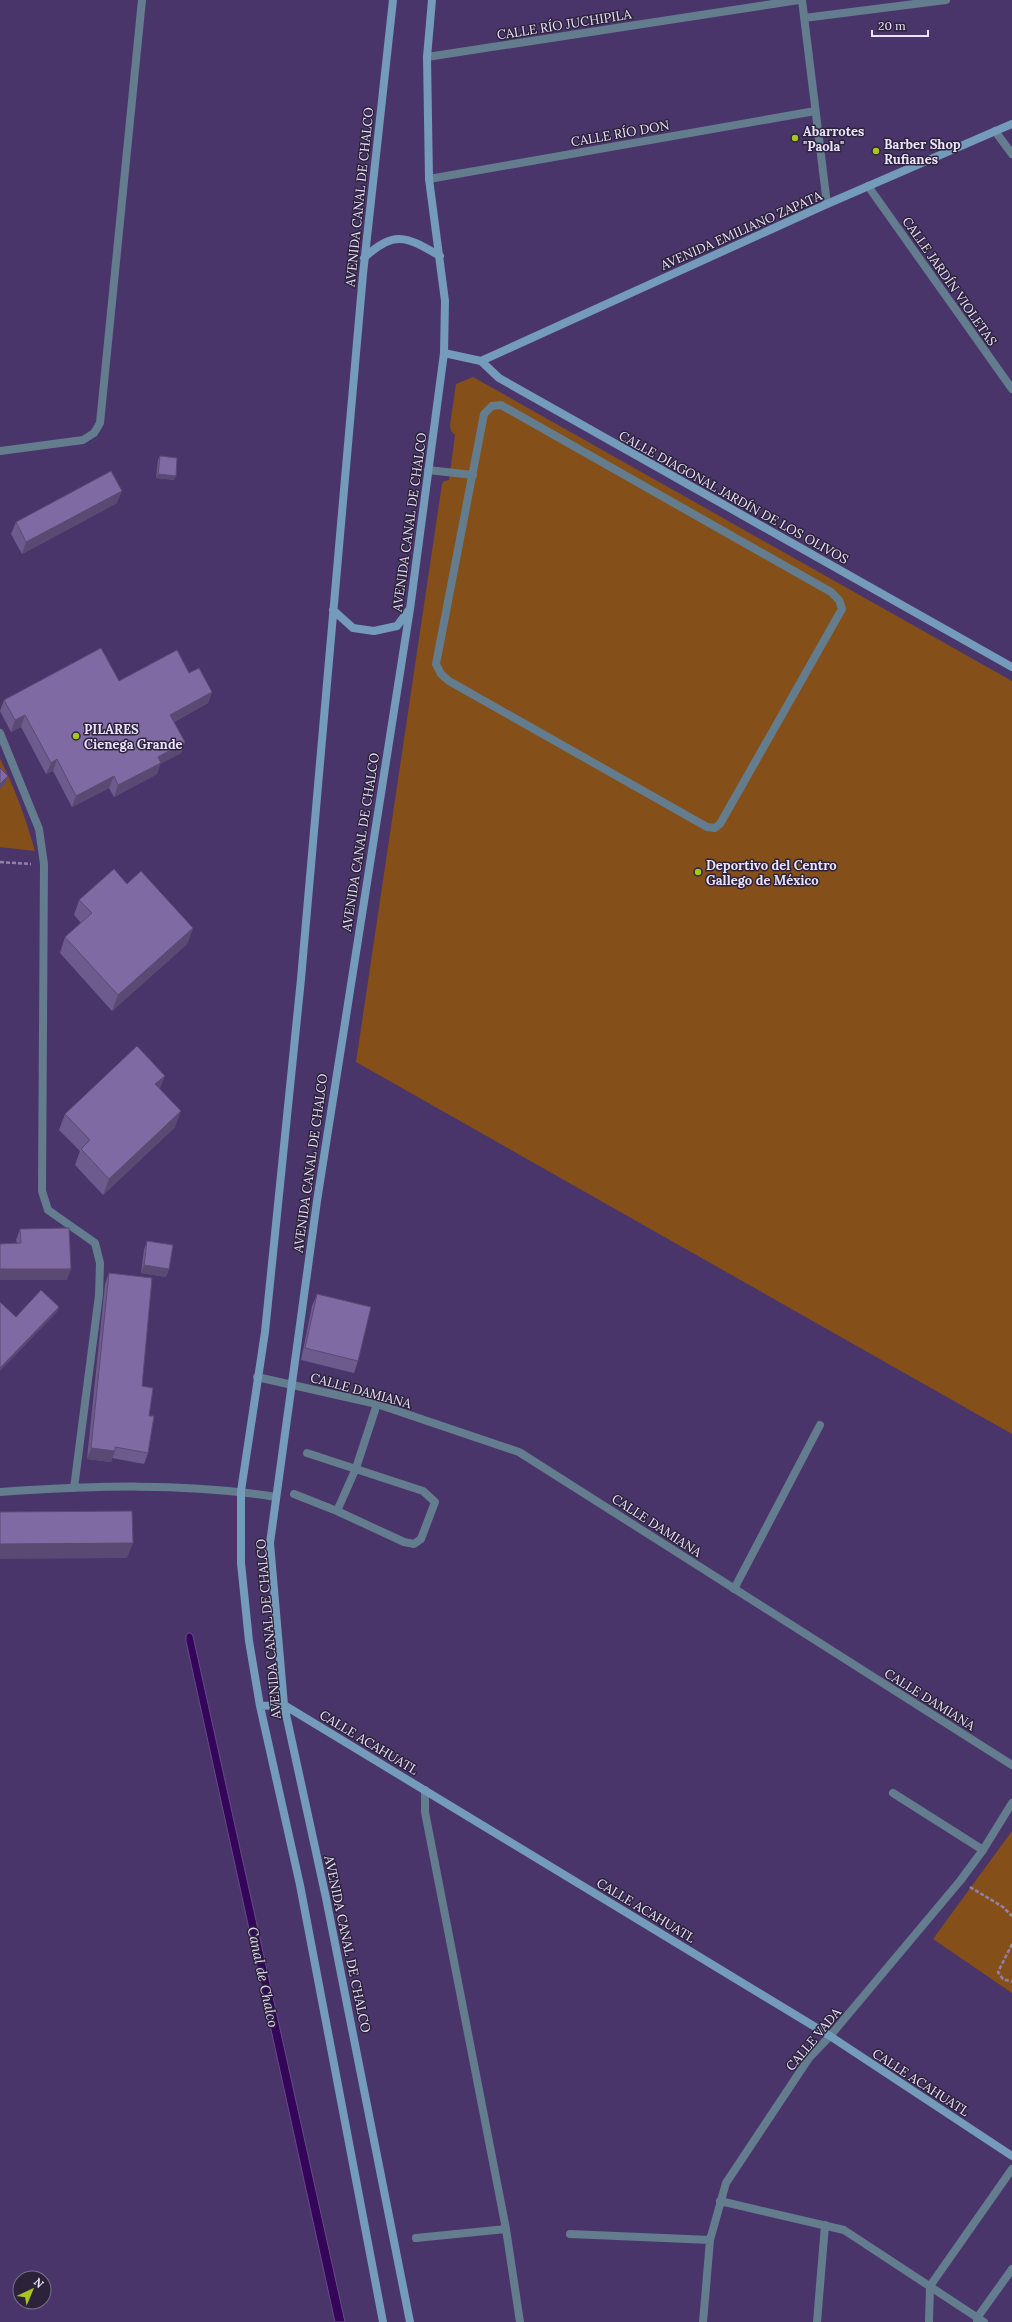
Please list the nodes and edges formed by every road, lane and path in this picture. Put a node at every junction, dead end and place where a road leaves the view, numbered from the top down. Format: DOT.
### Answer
graph roads {
  1 [pos="142,0"];
  2 [pos="393,0"];
  3 [pos="432,0"];
  4 [pos="800,0"];
  5 [pos="946,0"];
  6 [pos="804,18"];
  7 [pos="427,57"];
  8 [pos="815,110"];
  9 [pos="1012,124"];
  10 [pos="995,131"];
  11 [pos="1012,154"];
  12 [pos="429,179"];
  13 [pos="868,186"];
  14 [pos="827,204"];
  15 [pos="440,256"];
  16 [pos="364,258"];
  17 [pos="444,353"];
  18 [pos="481,361"];
  19 [pos="1012,389"];
  20 [pos="0,451"];
  21 [pos="428,470"];
  22 [pos="473,474"];
  23 [pos="410,609"];
  24 [pos="333,610"];
  25 [pos="1012,667"];
  26 [pos="0,733"];
  27 [pos="0,862"];
  28 [pos="44,864"];
  29 [pos="258,1377"];
  30 [pos="291,1385"];
  31 [pos="377,1404"];
  32 [pos="820,1425"];
  33 [pos="306,1453"];
  34 [pos="356,1468"];
  35 [pos="74,1488"];
  36 [pos="242,1491"];
  37 [pos="0,1492"];
  38 [pos="294,1494"];
  39 [pos="276,1497"];
  40 [pos="337,1511"];
  41 [pos="734,1589"];
  42 [pos="284,1705"];
  43 [pos="260,1706"];
  44 [pos="1012,1765"];
  45 [pos="425,1790"];
  46 [pos="893,1793"];
  47 [pos="1012,1803"];
  48 [pos="983,1850"];
  49 [pos="960,1881"];
  50 [pos="1012,1916"];
  51 [pos="1012,1944"];
  52 [pos="1012,1982"];
  53 [pos="830,2036"];
  54 [pos="1012,2156"];
  55 [pos="1012,2169"];
  56 [pos="720,2201"];
  57 [pos="826,2225"];
  58 [pos="506,2229"];
  59 [pos="570,2234"];
  60 [pos="416,2238"];
  61 [pos="710,2240"];
  62 [pos="1012,2269"];
  63 [pos="930,2286"];
  64 [pos="980,2321"];
  65 [pos="383,2322"];
  66 [pos="410,2322"];
  67 [pos="520,2322"];
  68 [pos="703,2322"];
  69 [pos="817,2322"];
  70 [pos="929,2322"];
  1 -- 20 [label="street"];
  2 -- 16 [label="main road, AVENIDA CANAL DE CHALCO"];
  3 -- 7 [label="main road, AVENIDA CANAL DE CHALCO"];
  4 -- 6 [label="street"];
  4 -- 7 [label="street, CALLE RÍO JUCHIPILA"];
  5 -- 6 [label="street"];
  6 -- 8 [label="street"];
  7 -- 12 [label="main road, AVENIDA CANAL DE CHALCO"];
  8 -- 12 [label="street, CALLE RÍO DON"];
  8 -- 14 [label="street"];
  9 -- 10 [label="main road, AVENIDA EMILIANO ZAPATA"];
  10 -- 11 [label="street"];
  10 -- 13 [label="main road, AVENIDA EMILIANO ZAPATA"];
  12 -- 15 [label="main road, AVENIDA CANAL DE CHALCO"];
  13 -- 14 [label="main road, AVENIDA EMILIANO ZAPATA"];
  13 -- 19 [label="street, CALLE JARDÍN VIOLETAS"];
  14 -- 18 [label="main road, AVENIDA EMILIANO ZAPATA"];
  15 -- 16 [label="main road"];
  15 -- 17 [label="main road, AVENIDA CANAL DE CHALCO"];
  16 -- 24 [label="main road, AVENIDA CANAL DE CHALCO"];
  17 -- 18 [label="main road"];
  17 -- 21 [label="main road, AVENIDA CANAL DE CHALCO"];
  18 -- 25 [label="main road, CALLE DIAGONAL JARDÍN DE LOS OLIVOS"];
  21 -- 22 [label="street"];
  21 -- 23 [label="main road, AVENIDA CANAL DE CHALCO"];
  22 -- 22 [label="street"];
  23 -- 24 [label="main road"];
  23 -- 30 [label="main road, AVENIDA CANAL DE CHALCO"];
  24 -- 29 [label="main road, AVENIDA CANAL DE CHALCO"];
  26 -- 28 [label="street"];
  27 -- 28 [label="path"];
  28 -- 35 [label="street"];
  29 -- 30 [label="street, CALLE DAMIANA"];
  29 -- 36 [label="main road, AVENIDA CANAL DE CHALCO"];
  30 -- 31 [label="street, CALLE DAMIANA"];
  30 -- 39 [label="main road, AVENIDA CANAL DE CHALCO"];
  31 -- 34 [label="street"];
  31 -- 41 [label="street, CALLE DAMIANA"];
  32 -- 41 [label="street"];
  33 -- 34 [label="street"];
  34 -- 40 [label="street"];
  34 -- 40 [label="street"];
  35 -- 36 [label="street"];
  35 -- 37 [label="street"];
  36 -- 39 [label="street"];
  36 -- 43 [label="main road, AVENIDA CANAL DE CHALCO"];
  38 -- 40 [label="street"];
  39 -- 42 [label="main road, AVENIDA CANAL DE CHALCO"];
  41 -- 44 [label="street, CALLE DAMIANA"];
  42 -- 43 [label="main road"];
  42 -- 45 [label="main road, CALLE ACAHUATL"];
  42 -- 66 [label="main road, AVENIDA CANAL DE CHALCO"];
  43 -- 65 [label="main road, AVENIDA CANAL DE CHALCO"];
  45 -- 53 [label="main road, CALLE ACAHUATL"];
  45 -- 58 [label="street"];
  46 -- 48 [label="street"];
  47 -- 48 [label="street, CALLE VADA"];
  48 -- 49 [label="street, CALLE VADA"];
  49 -- 50 [label="path"];
  49 -- 53 [label="street, CALLE VADA"];
  51 -- 52 [label="path"];
  53 -- 54 [label="main road, CALLE ACAHUATL"];
  53 -- 56 [label="street, CALLE VADA"];
  55 -- 63 [label="street"];
  56 -- 57 [label="street"];
  56 -- 61 [label="street, CALLE VADA"];
  57 -- 63 [label="street"];
  57 -- 69 [label="street"];
  58 -- 60 [label="street"];
  58 -- 67 [label="street"];
  59 -- 61 [label="street"];
  61 -- 68 [label="street, CALLE VADA"];
  62 -- 64 [label="street"];
  63 -- 64 [label="street"];
  63 -- 70 [label="street"];
}
